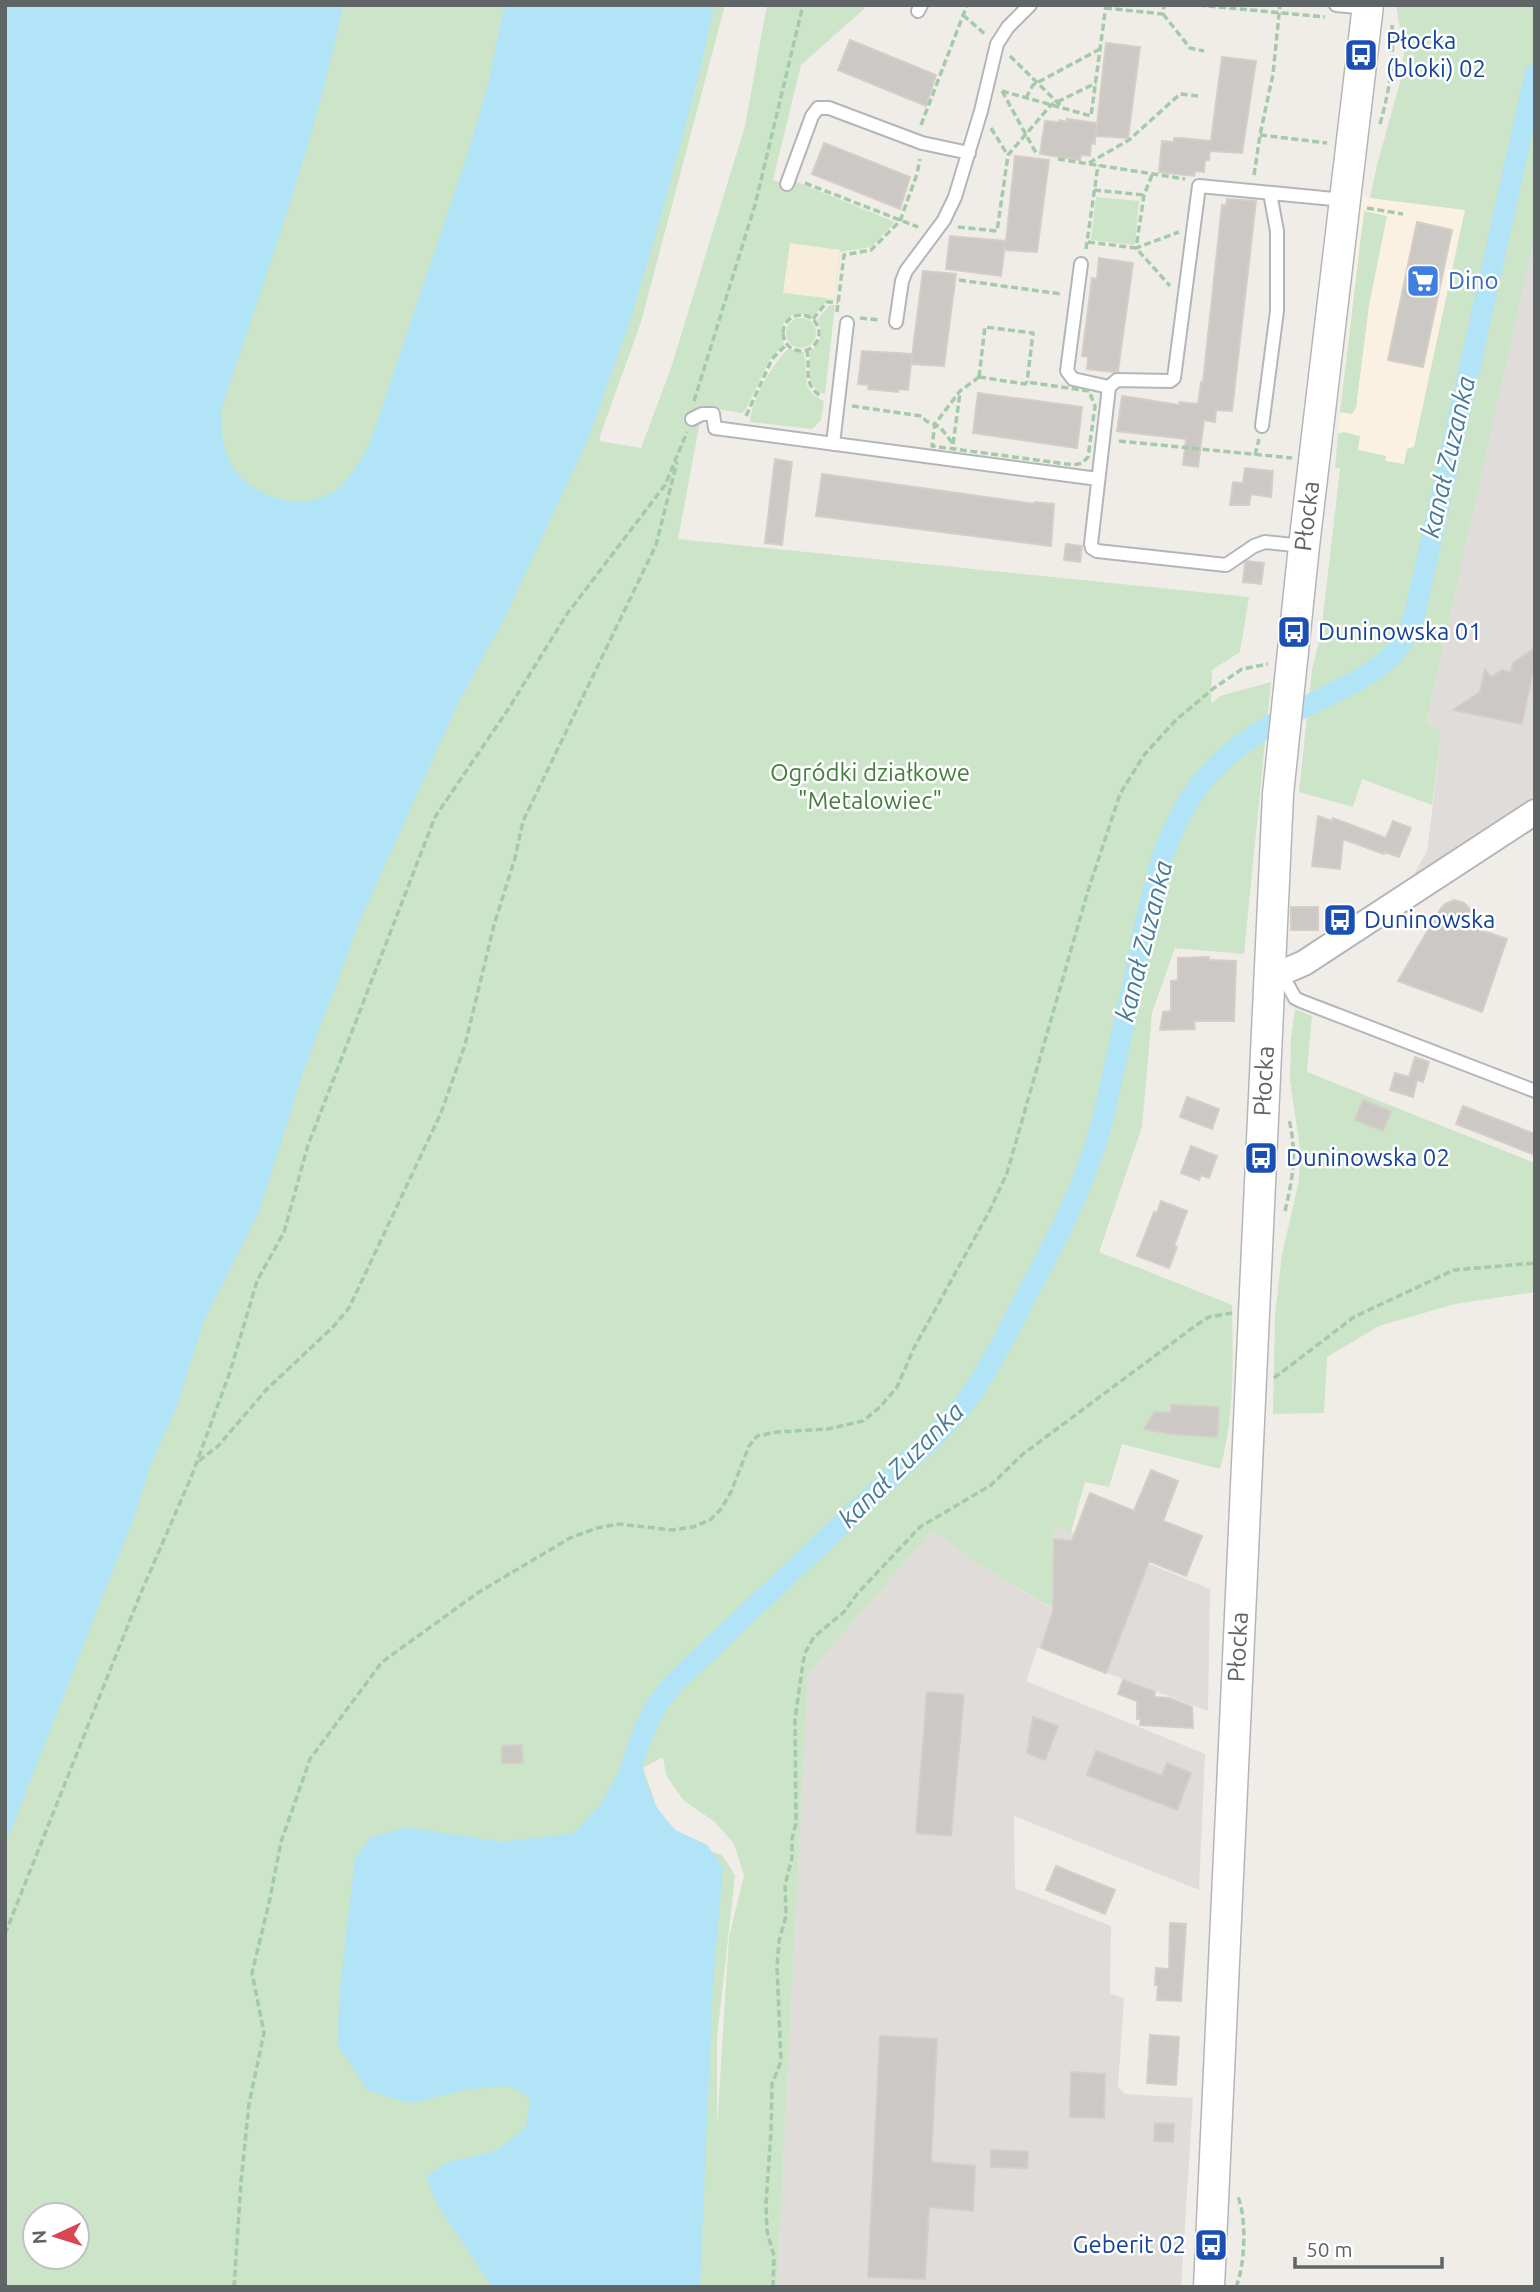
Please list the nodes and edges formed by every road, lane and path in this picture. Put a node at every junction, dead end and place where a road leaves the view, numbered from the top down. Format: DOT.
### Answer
graph roads {
  1 [pos="803,5"];
  2 [pos="967,5"];
  3 [pos="1030,5"];
  4 [pos="1164,5"];
  5 [pos="1198,5"];
  6 [pos="1280,5"];
  7 [pos="1336,5"];
  8 [pos="1106,6"];
  9 [pos="1368,7"];
  10 [pos="1279,13"];
  11 [pos="1163,14"];
  12 [pos="963,15"];
  13 [pos="1329,17"];
  14 [pos="997,44"];
  15 [pos="1100,49"];
  16 [pos="1204,51"];
  17 [pos="1038,82"];
  18 [pos="1096,83"];
  19 [pos="987,86"];
  20 [pos="1002,91"];
  21 [pos="1199,96"];
  22 [pos="1026,98"];
  23 [pos="1057,101"];
  24 [pos="1051,105"];
  25 [pos="1063,108"];
  26 [pos="981,111"];
  27 [pos="1025,134"];
  28 [pos="1260,135"];
  29 [pos="919,142"];
  30 [pos="1337,144"];
  31 [pos="969,153"];
  32 [pos="1036,153"];
  33 [pos="1008,155"];
  34 [pos="1058,159"];
  35 [pos="1088,163"];
  36 [pos="1098,165"];
  37 [pos="1152,176"];
  38 [pos="789,180"];
  39 [pos="1199,186"];
  40 [pos="1094,190"];
  41 [pos="1252,191"];
  42 [pos="1270,193"];
  43 [pos="1144,195"];
  44 [pos="1357,198"];
  45 [pos="1403,214"];
  46 [pos="944,219"];
  47 [pos="900,221"];
  48 [pos="1194,226"];
  49 [pos="932,233"];
  50 [pos="1088,242"];
  51 [pos="1136,248"];
  52 [pos="1081,264"];
  53 [pos="959,280"];
  54 [pos="1077,296"];
  55 [pos="1184,301"];
  56 [pos="838,302"];
  57 [pos="847,318"];
  58 [pos="813,319"];
  59 [pos="896,322"];
  60 [pos="787,344"];
  61 [pos="807,350"];
  62 [pos="979,377"];
  63 [pos="1027,382"];
  64 [pos="1109,387"];
  65 [pos="828,388"];
  66 [pos="960,391"];
  67 [pos="836,404"];
  68 [pos="713,415"];
  69 [pos="692,419"];
  70 [pos="935,424"];
  71 [pos="1262,426"];
  72 [pos="743,432"];
  73 [pos="1103,439"];
  74 [pos="833,444"];
  75 [pos="953,444"];
  76 [pos="957,449"];
  77 [pos="1300,459"];
  78 [pos="1098,479"];
  79 [pos="1304,546"];
  80 [pos="1291,662"];
  81 [pos="1535,812"];
  82 [pos="1275,973"];
  83 [pos="1535,1091"];
  84 [pos="1535,1263"];
  85 [pos="1240,1314"];
  86 [pos="1270,1382"];
  87 [pos="196,1463"];
  88 [pos="5,1934"];
  89 [pos="234,2287"];
  90 [pos="773,2287"];
  91 [pos="1209,2287"];
  1 -- 69 [label="path"];
  2 -- 12 [label="path"];
  3 -- 14 [label="lane"];
  4 -- 11 [label="path"];
  5 -- 10 [label="path"];
  6 -- 10 [label="path"];
  7 -- 9 [label="lane"];
  8 -- 11 [label="path"];
  8 -- 15 [label="path"];
  9 -- 44 [label="street, Płocka"];
  10 -- 13 [label="path"];
  10 -- 28 [label="path"];
  11 -- 16 [label="path"];
  12 -- 14 [label="path"];
  12 -- 29 [label="path"];
  14 -- 17 [label="path"];
  14 -- 19 [label="lane"];
  15 -- 17 [label="path"];
  15 -- 18 [label="path"];
  17 -- 22 [label="path"];
  17 -- 23 [label="path"];
  18 -- 23 [label="path"];
  18 -- 25 [label="path"];
  19 -- 20 [label="path"];
  19 -- 26 [label="lane"];
  20 -- 22 [label="path"];
  20 -- 27 [label="path"];
  21 -- 35 [label="path"];
  22 -- 24 [label="path"];
  23 -- 24 [label="path"];
  23 -- 25 [label="path"];
  24 -- 25 [label="path"];
  24 -- 27 [label="path"];
  26 -- 31 [label="lane"];
  26 -- 33 [label="path"];
  27 -- 32 [label="path"];
  27 -- 33 [label="path"];
  28 -- 30 [label="path"];
  28 -- 41 [label="path"];
  29 -- 31 [label="lane"];
  29 -- 38 [label="lane"];
  29 -- 47 [label="path"];
  31 -- 46 [label="lane"];
  33 -- 46 [label="path"];
  34 -- 35 [label="path"];
  35 -- 36 [label="path"];
  36 -- 37 [label="path"];
  36 -- 40 [label="path"];
  37 -- 39 [label="path"];
  37 -- 43 [label="path"];
  38 -- 47 [label="path"];
  39 -- 41 [label="lane"];
  39 -- 48 [label="lane"];
  40 -- 43 [label="path"];
  40 -- 50 [label="path"];
  41 -- 42 [label="lane"];
  42 -- 44 [label="lane"];
  42 -- 71 [label="lane"];
  43 -- 51 [label="path"];
  44 -- 45 [label="path"];
  44 -- 79 [label="street, Płocka"];
  46 -- 49 [label="lane"];
  47 -- 49 [label="path"];
  47 -- 56 [label="path"];
  48 -- 51 [label="path"];
  48 -- 55 [label="lane"];
  49 -- 59 [label="lane"];
  50 -- 51 [label="path"];
  50 -- 52 [label="path"];
  51 -- 55 [label="path"];
  52 -- 54 [label="lane"];
  53 -- 54 [label="path"];
  54 -- 64 [label="lane"];
  55 -- 64 [label="lane"];
  56 -- 57 [label="path"];
  56 -- 58 [label="path"];
  57 -- 59 [label="path"];
  57 -- 67 [label="lane"];
  58 -- 60 [label="path"];
  58 -- 61 [label="path"];
  60 -- 61 [label="path"];
  60 -- 72 [label="path"];
  61 -- 65 [label="path"];
  62 -- 63 [label="path"];
  62 -- 63 [label="path"];
  62 -- 66 [label="path"];
  63 -- 76 [label="path"];
  64 -- 73 [label="lane"];
  66 -- 70 [label="path"];
  66 -- 75 [label="path"];
  67 -- 70 [label="path"];
  67 -- 74 [label="lane"];
  68 -- 69 [label="lane"];
  68 -- 72 [label="lane"];
  68 -- 87 [label="path"];
  69 -- 87 [label="path"];
  70 -- 75 [label="path"];
  70 -- 76 [label="path"];
  72 -- 74 [label="lane"];
  73 -- 77 [label="path"];
  73 -- 78 [label="lane"];
  74 -- 78 [label="lane"];
  75 -- 76 [label="path"];
  78 -- 79 [label="lane"];
  79 -- 80 [label="street, Płocka"];
  80 -- 82 [label="street, Płocka"];
  80 -- 89 [label="path"];
  81 -- 82 [label="street"];
  82 -- 83 [label="lane"];
  82 -- 91 [label="street, Płocka"];
  84 -- 86 [label="path"];
  85 -- 90 [label="path"];
  87 -- 88 [label="path"];
}
